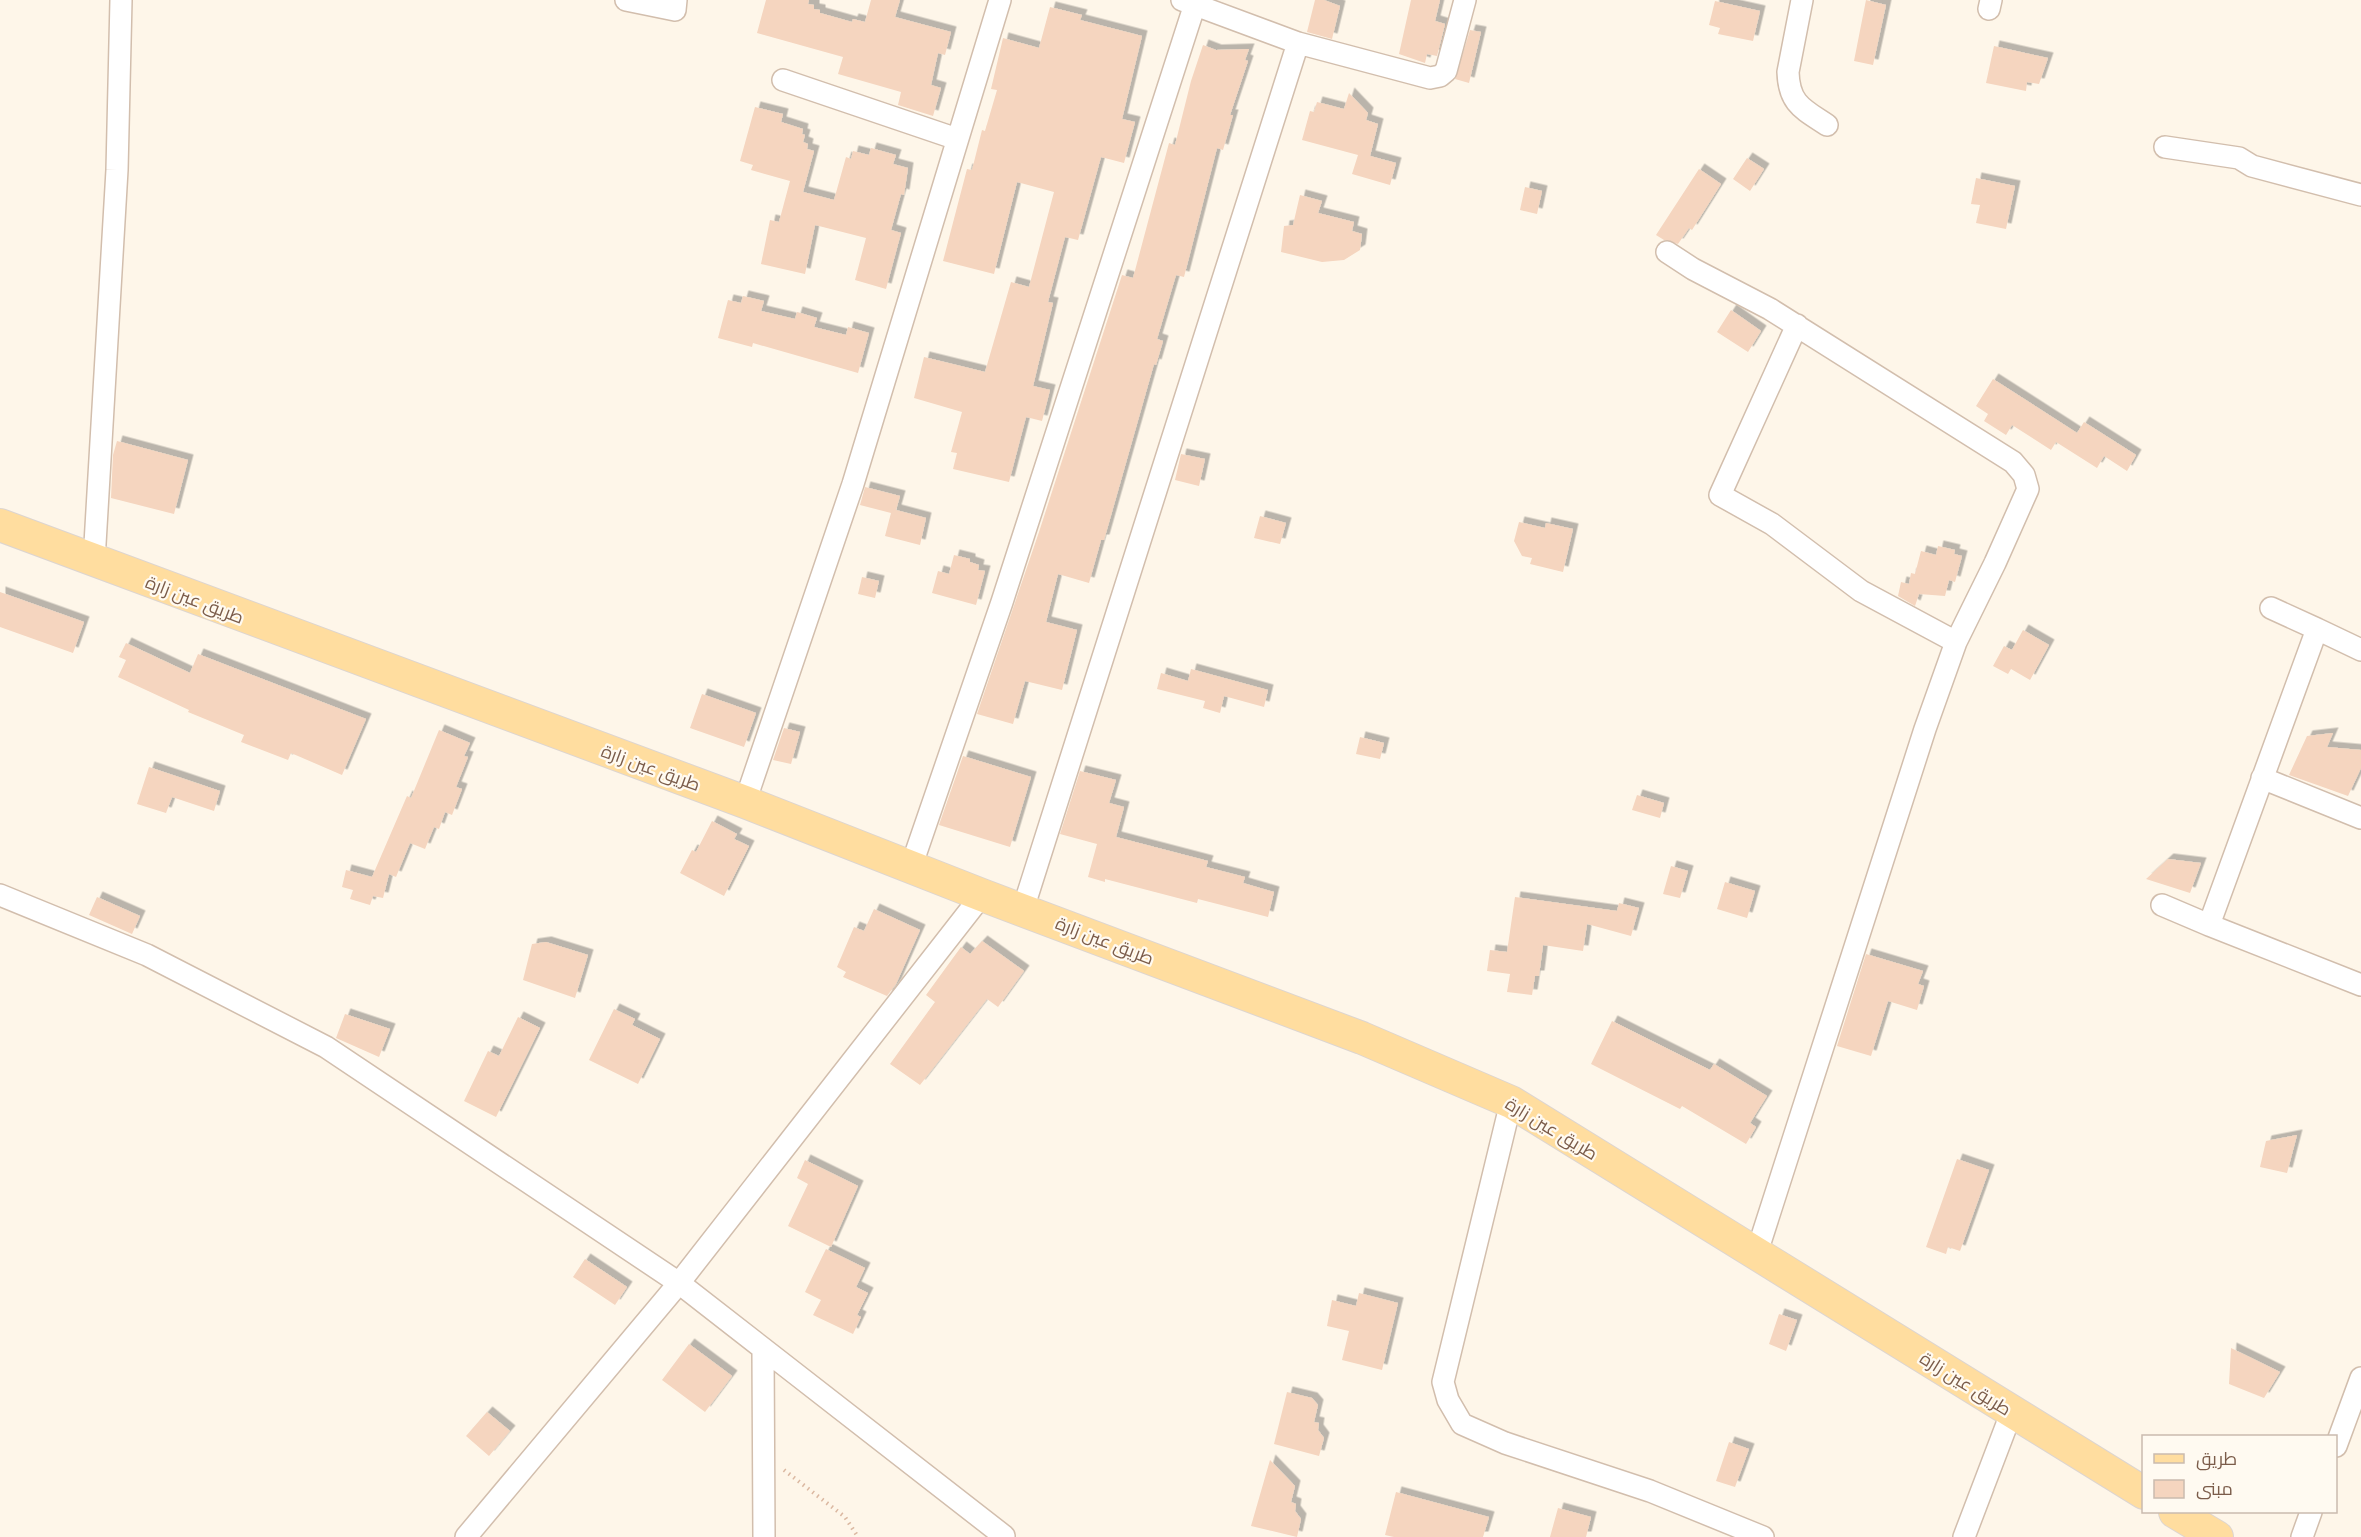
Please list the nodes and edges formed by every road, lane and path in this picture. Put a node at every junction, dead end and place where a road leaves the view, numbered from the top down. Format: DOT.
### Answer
graph roads {
  1 [pos="121,0"];
  2 [pos="626,0"];
  3 [pos="676,0"];
  4 [pos="1000,0"];
  5 [pos="1465,0"];
  6 [pos="1802,0"];
  7 [pos="1188,2"];
  8 [pos="1298,43"];
  9 [pos="783,81"];
  10 [pos="1827,125"];
  11 [pos="957,139"];
  12 [pos="2165,147"];
  13 [pos="2361,195"];
  14 [pos="1667,252"];
  15 [pos="1797,326"];
  16 [pos="0,525"];
  17 [pos="94,561"];
  18 [pos="2271,608"];
  19 [pos="2317,629"];
  20 [pos="1956,642"];
  21 [pos="2361,650"];
  22 [pos="2262,778"];
  23 [pos="745,802"];
  24 [pos="2361,818"];
  25 [pos="911,867"];
  26 [pos="0,895"];
  27 [pos="982,896"];
  28 [pos="2162,904"];
  29 [pos="1023,909"];
  30 [pos="2209,925"];
  31 [pos="2361,985"];
  32 [pos="1510,1102"];
  33 [pos="1757,1252"];
  34 [pos="680,1283"];
  35 [pos="763,1351"];
  36 [pos="2361,1378"];
  37 [pos="2012,1411"];
  38 [pos="2337,1443"];
  39 [pos="764,1451"];
  40 [pos="2142,1491"];
  41 [pos="2177,1513"];
  42 [pos="2311,1513"];
  43 [pos="1004,1536"];
  44 [pos="466,1537"];
  45 [pos="764,1537"];
  46 [pos="858,1537"];
  47 [pos="1763,1537"];
  48 [pos="1964,1537"];
  49 [pos="2217,1537"];
  50 [pos="2302,1537"];
  1 -- 17 [label="street"];
  2 -- 3 [label="street"];
  4 -- 11 [label="street"];
  5 -- 8 [label="street"];
  6 -- 10 [label="street"];
  7 -- 8 [label="street"];
  7 -- 25 [label="street"];
  8 -- 29 [label="street"];
  9 -- 11 [label="street"];
  11 -- 23 [label="street"];
  12 -- 13 [label="street"];
  14 -- 15 [label="street"];
  15 -- 20 [label="street"];
  15 -- 20 [label="street"];
  16 -- 17 [label="main road, طريق عين زارة"];
  17 -- 23 [label="main road, طريق عين زارة"];
  18 -- 19 [label="street"];
  19 -- 21 [label="street"];
  19 -- 22 [label="street"];
  20 -- 33 [label="street"];
  22 -- 24 [label="street"];
  22 -- 30 [label="street"];
  23 -- 25 [label="main road, طريق عين زارة"];
  25 -- 27 [label="main road, طريق عين زارة"];
  26 -- 34 [label="street"];
  27 -- 29 [label="main road, طريق عين زارة"];
  27 -- 34 [label="street"];
  28 -- 30 [label="street"];
  29 -- 32 [label="main road, طريق عين زارة"];
  30 -- 31 [label="street"];
  32 -- 33 [label="main road, طريق عين زارة"];
  32 -- 47 [label="street"];
  33 -- 37 [label="main road, طريق عين زارة"];
  34 -- 35 [label="street"];
  34 -- 44 [label="street"];
  35 -- 39 [label="street"];
  35 -- 43 [label="street"];
  36 -- 38 [label="street"];
  37 -- 40 [label="main road, طريق عين زارة"];
  37 -- 48 [label="street"];
  39 -- 45 [label="street"];
  39 -- 46 [label="path"];
  41 -- 49 [label="main road"];
  42 -- 50 [label="street"];
}
